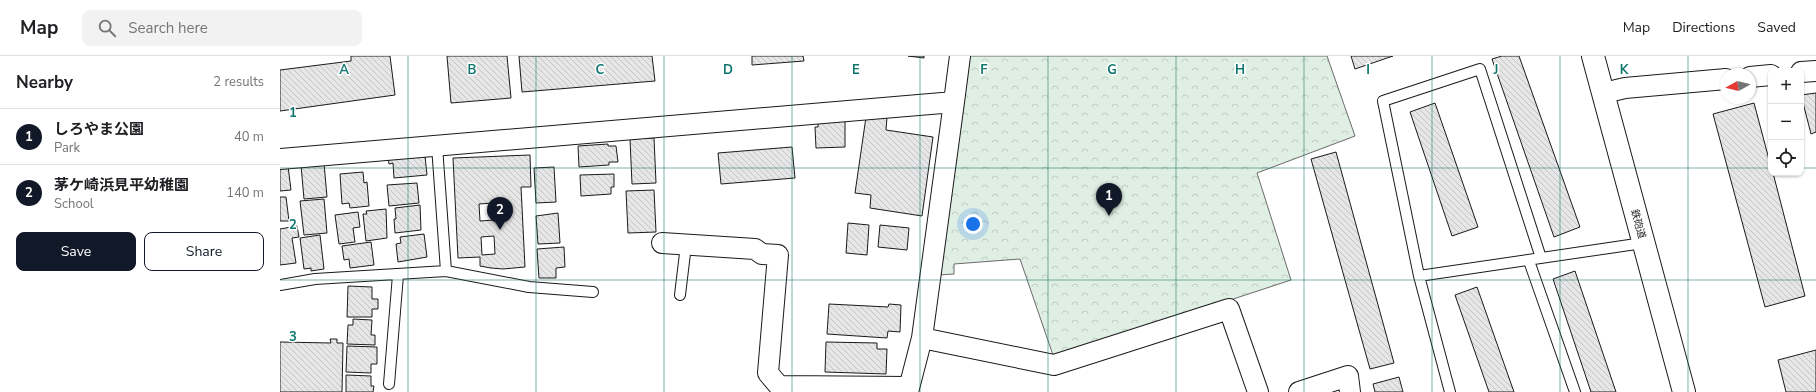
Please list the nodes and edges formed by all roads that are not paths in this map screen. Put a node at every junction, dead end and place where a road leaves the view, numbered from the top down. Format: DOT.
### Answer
graph roads {
  1 [pos="960,56"];
  2 [pos="1593,56"];
  3 [pos="1816,71"];
  4 [pos="1804,72"];
  5 [pos="1768,75"];
  6 [pos="1756,76"];
  7 [pos="1720,80"];
  8 [pos="1604,92"];
  9 [pos="954,102"];
  10 [pos="437,146"];
  11 [pos="280,159"];
  12 [pos="1643,243"];
  13 [pos="662,244"];
  14 [pos="686,245"];
  15 [pos="1542,258"];
  16 [pos="1529,261"];
  17 [pos="446,271"];
  18 [pos="398,275"];
  19 [pos="1418,276"];
  20 [pos="280,285"];
  21 [pos="593,292"];
  22 [pos="680,296"];
  23 [pos="922,338"];
  24 [pos="389,384"];
  25 [pos="909,389"];
  26 [pos="1258,392"];
  27 [pos="1299,392"];
  28 [pos="1350,392"];
  29 [pos="1450,392"];
  30 [pos="1575,392"];
  31 [pos="1684,392"];
  1 -- 9 [label="street"];
  2 -- 8 [label="street, 鉄砲道"];
  3 -- 4 [label="street"];
  5 -- 6 [label="street"];
  7 -- 8 [label="street"];
  8 -- 12 [label="street, 鉄砲道"];
  9 -- 10 [label="street"];
  9 -- 23 [label="street"];
  10 -- 11 [label="street"];
  10 -- 17 [label="lane"];
  12 -- 15 [label="lane"];
  12 -- 31 [label="street, 鉄砲道"];
  13 -- 14 [label="street"];
  14 -- 22 [label="lane"];
  14 -- 25 [label="street"];
  15 -- 16 [label="lane"];
  15 -- 19 [label="lane"];
  16 -- 19 [label="lane"];
  16 -- 30 [label="lane"];
  17 -- 18 [label="lane"];
  17 -- 21 [label="lane"];
  18 -- 20 [label="lane"];
  18 -- 24 [label="lane"];
  19 -- 29 [label="lane"];
  23 -- 25 [label="street"];
  23 -- 26 [label="street"];
  27 -- 28 [label="street"];
}
